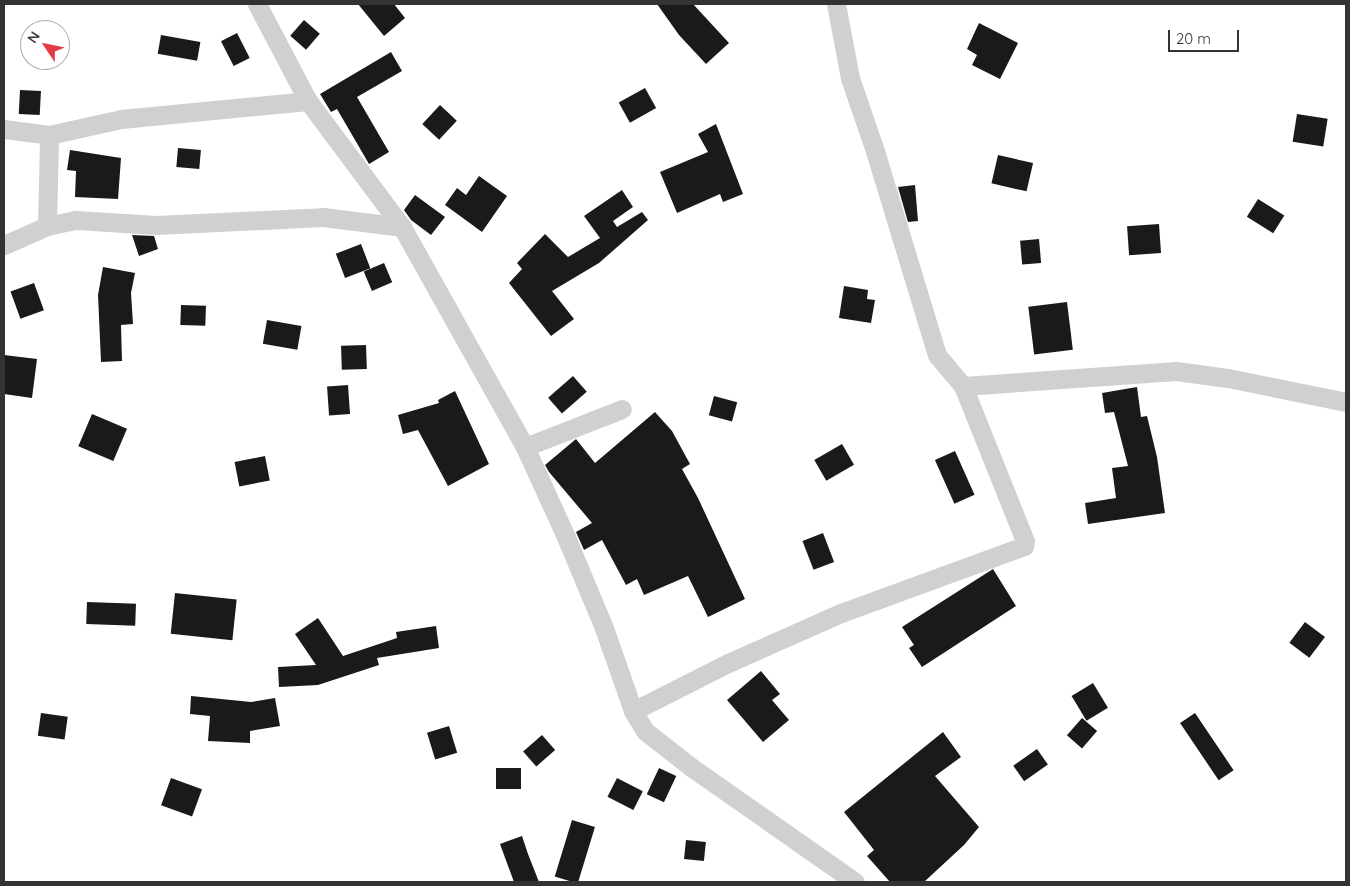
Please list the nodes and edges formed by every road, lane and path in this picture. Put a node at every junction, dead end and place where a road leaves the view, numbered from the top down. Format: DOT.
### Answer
graph roads {
  1 [pos="257,4"];
  2 [pos="836,4"];
  3 [pos="308,101"];
  4 [pos="4,129"];
  5 [pos="48,134"];
  6 [pos="47,226"];
  7 [pos="402,226"];
  8 [pos="4,245"];
  9 [pos="963,386"];
  10 [pos="1346,402"];
  11 [pos="622,409"];
  12 [pos="525,447"];
  13 [pos="632,710"];
  14 [pos="855,882"];
  1 -- 3 [label="street"];
  2 -- 9 [label="street"];
  3 -- 5 [label="street"];
  3 -- 7 [label="street"];
  4 -- 5 [label="street"];
  5 -- 6 [label="street"];
  6 -- 7 [label="street"];
  6 -- 8 [label="street"];
  7 -- 12 [label="street"];
  9 -- 10 [label="street"];
  9 -- 13 [label="street"];
  11 -- 12 [label="street"];
  12 -- 13 [label="street"];
  13 -- 14 [label="street"];
}
